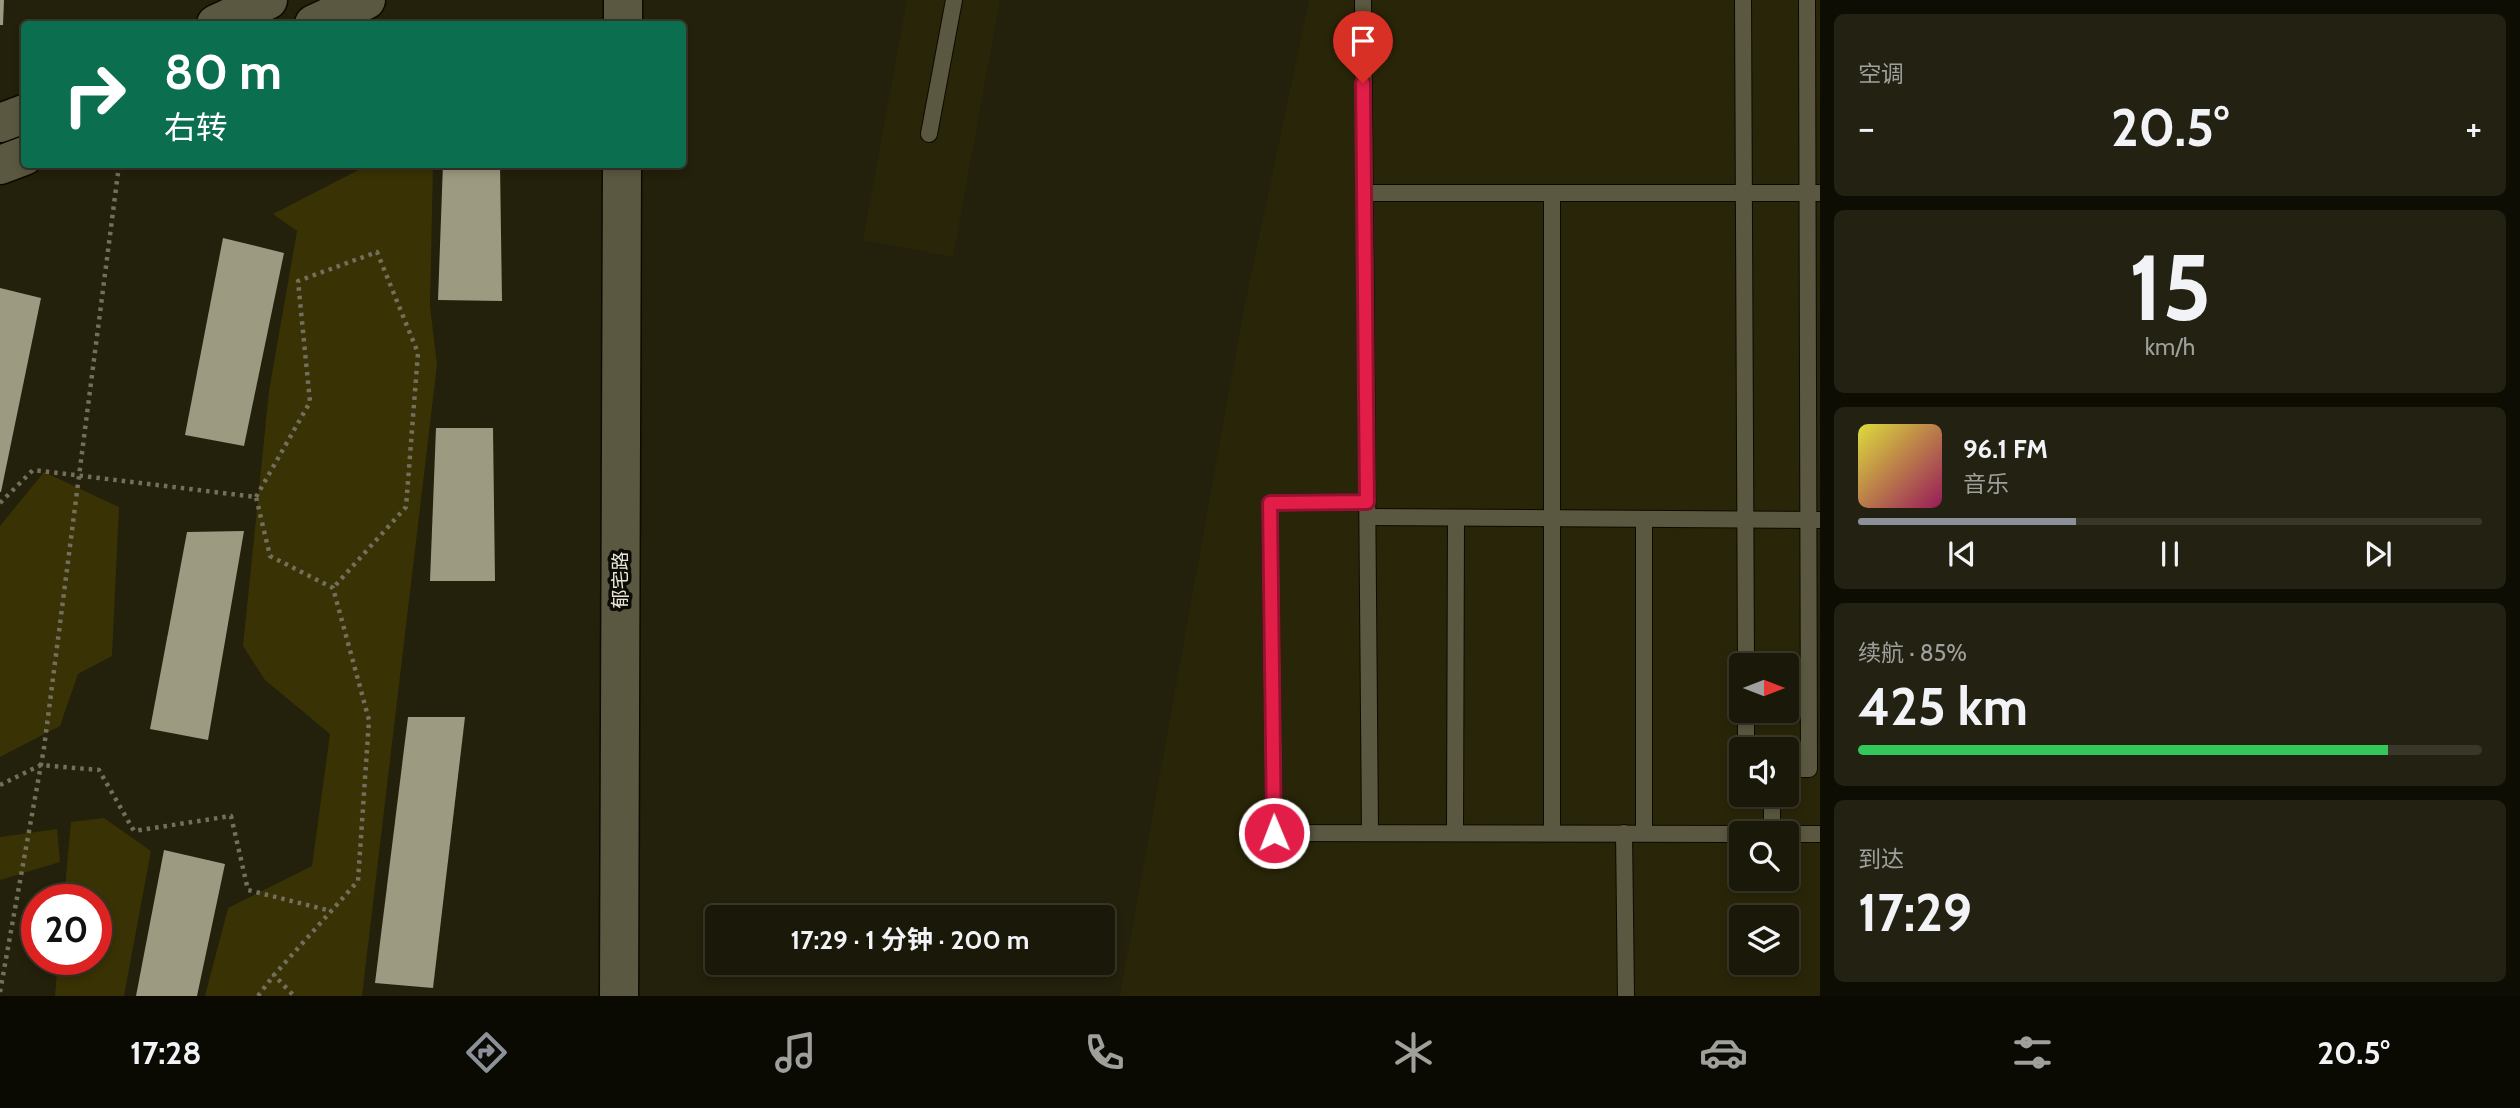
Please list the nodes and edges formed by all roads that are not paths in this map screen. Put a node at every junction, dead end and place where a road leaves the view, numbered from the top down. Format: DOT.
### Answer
graph roads {
  1 [pos="268,0"];
  2 [pos="366,0"];
  3 [pos="623,0"];
  4 [pos="954,0"];
  5 [pos="1363,0"];
  6 [pos="1743,0"];
  7 [pos="1807,0"];
  8 [pos="222,21"];
  9 [pos="320,21"];
  10 [pos="623,21"];
  11 [pos="21,115"];
  12 [pos="0,123"];
  13 [pos="929,134"];
  14 [pos="21,157"];
  15 [pos="0,165"];
  16 [pos="622,168"];
  17 [pos="1364,193"];
  18 [pos="1552,193"];
  19 [pos="1744,193"];
  20 [pos="1814,193"];
  21 [pos="1367,510"];
  22 [pos="1456,519"];
  23 [pos="1552,519"];
  24 [pos="1644,519"];
  25 [pos="1745,519"];
  26 [pos="1814,520"];
  27 [pos="1746,653"];
  28 [pos="1799,769"];
  29 [pos="1249,833"];
  30 [pos="1274,833"];
  31 [pos="1370,833"];
  32 [pos="1455,833"];
  33 [pos="1552,834"];
  34 [pos="1624,834"];
  35 [pos="1644,834"];
  36 [pos="1729,834"];
  37 [pos="1799,834"];
  38 [pos="1820,834"];
  39 [pos="619,996"];
  40 [pos="1626,996"];
  1 -- 8 [label="street"];
  2 -- 9 [label="street"];
  3 -- 10 [label="street"];
  4 -- 13 [label="lane"];
  5 -- 17 [label="lane"];
  6 -- 19 [label="lane"];
  7 -- 20 [label="lane"];
  11 -- 12 [label="street"];
  14 -- 15 [label="street"];
  16 -- 39 [label="street, 郁宅路"];
  17 -- 18 [label="lane"];
  17 -- 21 [label="lane"];
  18 -- 19 [label="lane"];
  18 -- 23 [label="lane"];
  19 -- 20 [label="lane"];
  19 -- 25 [label="lane"];
  20 -- 26 [label="lane"];
  21 -- 22 [label="lane"];
  21 -- 30 [label="lane"];
  21 -- 31 [label="lane"];
  22 -- 23 [label="lane"];
  22 -- 32 [label="lane"];
  23 -- 24 [label="lane"];
  23 -- 33 [label="lane"];
  24 -- 25 [label="lane"];
  24 -- 35 [label="lane"];
  25 -- 26 [label="lane"];
  25 -- 27 [label="lane"];
  26 -- 28 [label="lane"];
  29 -- 30 [label="lane"];
  30 -- 31 [label="lane"];
  31 -- 32 [label="lane"];
  32 -- 33 [label="lane"];
  33 -- 34 [label="lane"];
  34 -- 35 [label="lane"];
  34 -- 40 [label="lane"];
  35 -- 36 [label="lane"];
  37 -- 38 [label="lane"];
}
